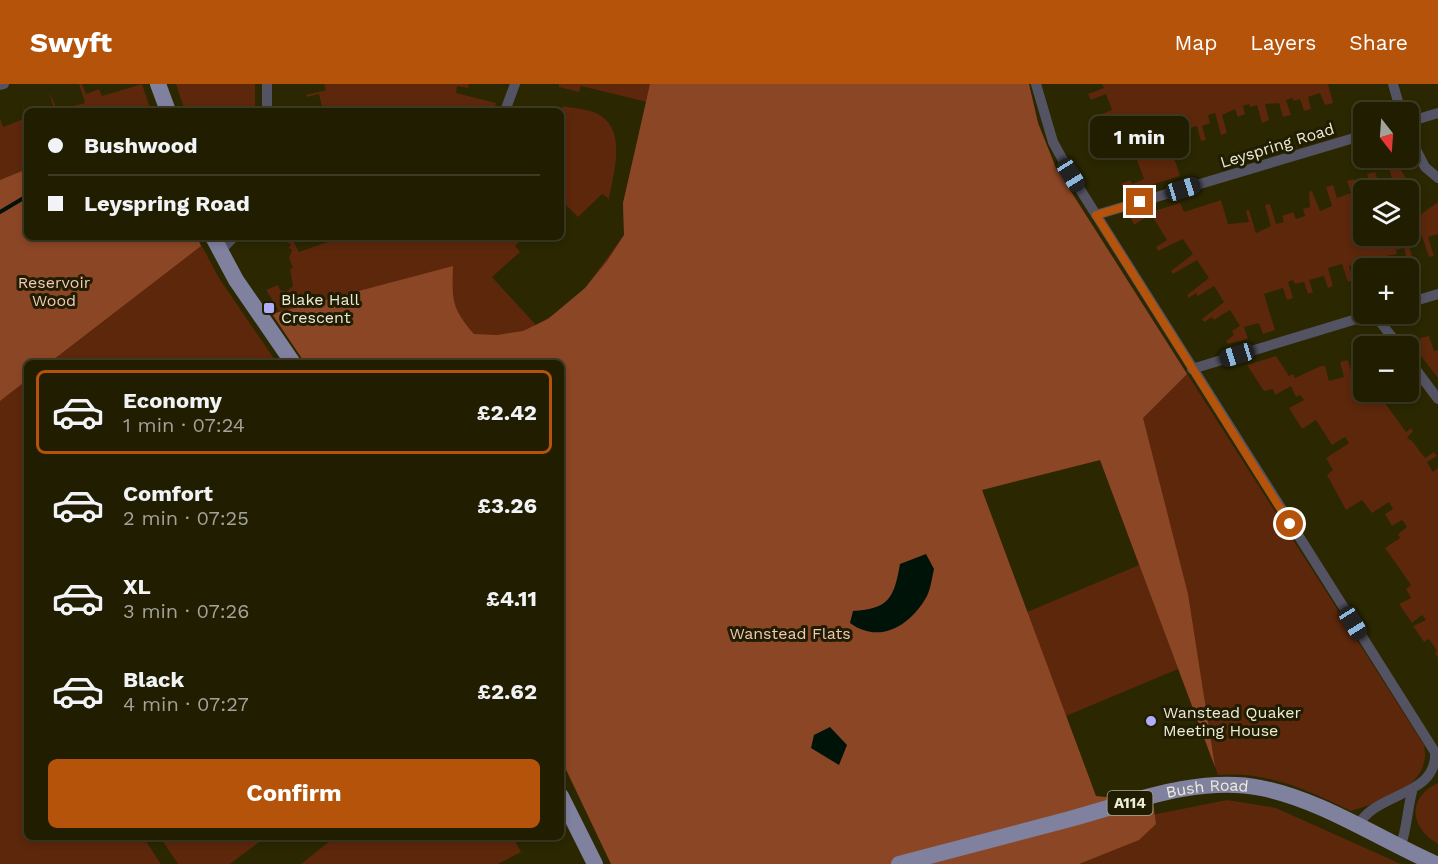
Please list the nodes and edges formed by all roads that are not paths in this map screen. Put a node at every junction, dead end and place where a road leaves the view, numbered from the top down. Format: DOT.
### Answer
graph roads {
  1 [pos="158,84"];
  2 [pos="267,84"];
  3 [pos="515,84"];
  4 [pos="1036,84"];
  5 [pos="1393,84"];
  6 [pos="1398,102"];
  7 [pos="167,108"];
  8 [pos="267,108"];
  9 [pos="506,108"];
  10 [pos="1438,113"];
  11 [pos="1419,119"];
  12 [pos="1353,138"];
  13 [pos="1419,155"];
  14 [pos="1438,178"];
  15 [pos="1096,215"];
  16 [pos="216,244"];
  17 [pos="1438,294"];
  18 [pos="1419,300"];
  19 [pos="1353,320"];
  20 [pos="1381,324"];
  21 [pos="1391,336"];
  22 [pos="290,360"];
  23 [pos="1192,369"];
  24 [pos="1419,374"];
  25 [pos="1438,399"];
  26 [pos="1437,763"];
  27 [pos="1412,792"];
  28 [pos="564,802"];
  29 [pos="1358,826"];
  30 [pos="1400,847"];
  31 [pos="595,864"];
  32 [pos="899,864"];
  33 [pos="1436,864"];
  1 -- 7 [label="main road"];
  2 -- 8 [label="street"];
  3 -- 9 [label="street"];
  4 -- 15 [label="street"];
  5 -- 6 [label="street"];
  10 -- 11 [label="street"];
  12 -- 15 [label="street, Leyspring Road"];
  13 -- 14 [label="street"];
  15 -- 23 [label="street"];
  16 -- 22 [label="main road"];
  17 -- 18 [label="street"];
  19 -- 23 [label="street"];
  20 -- 21 [label="street"];
  23 -- 26 [label="street"];
  24 -- 25 [label="street"];
  26 -- 27 [label="street"];
  27 -- 29 [label="street"];
  27 -- 30 [label="street"];
  28 -- 31 [label="main road"];
  29 -- 30 [label="main road, Bush Road / A114"];
  29 -- 32 [label="main road, Bush Road / A114"];
  30 -- 33 [label="main road, Bush Road / A114"];
}
